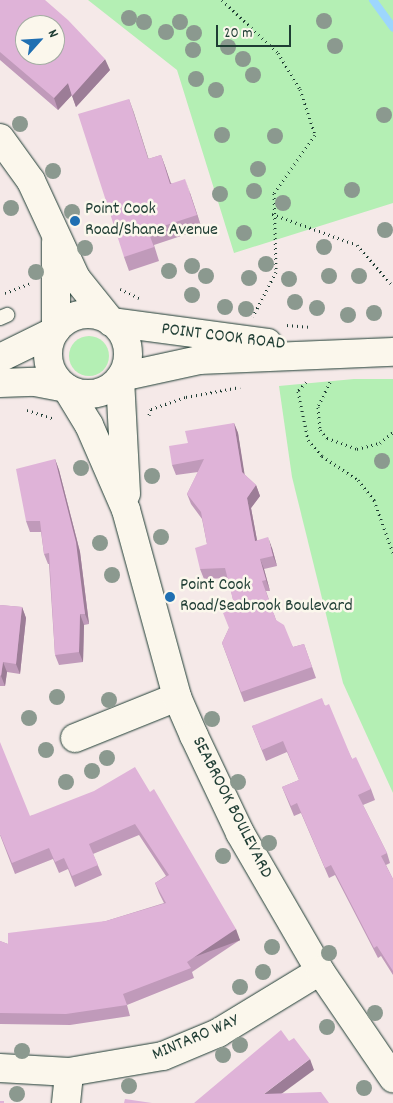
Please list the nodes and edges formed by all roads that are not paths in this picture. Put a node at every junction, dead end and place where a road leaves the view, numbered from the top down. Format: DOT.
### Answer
graph roads {
  1 [pos="0,138"];
  2 [pos="56,242"];
  3 [pos="110,321"];
  4 [pos="56,331"];
  5 [pos="335,351"];
  6 [pos="393,352"];
  7 [pos="0,358"];
  8 [pos="121,378"];
  9 [pos="0,383"];
  10 [pos="66,388"];
  11 [pos="126,510"];
  12 [pos="177,696"];
  13 [pos="75,738"];
  14 [pos="320,971"];
  15 [pos="0,1068"];
  16 [pos="68,1072"];
  17 [pos="393,1078"];
  18 [pos="66,1103"];
  1 -- 2 [label="street"];
  2 -- 3 [label="street"];
  2 -- 4 [label="street"];
  3 -- 4 [label="street"];
  3 -- 5 [label="street, POINT COOK ROAD"];
  3 -- 8 [label="street"];
  4 -- 7 [label="street"];
  4 -- 10 [label="street"];
  5 -- 6 [label="street, POINT COOK ROAD"];
  5 -- 8 [label="street, POINT COOK ROAD"];
  8 -- 10 [label="street"];
  8 -- 11 [label="street, SEABROOK BOULEVARD"];
  9 -- 10 [label="street"];
  10 -- 11 [label="street, SEABROOK BOULEVARD"];
  11 -- 12 [label="street, SEABROOK BOULEVARD"];
  12 -- 13 [label="street"];
  12 -- 14 [label="street, SEABROOK BOULEVARD"];
  14 -- 16 [label="street, MINTARO WAY"];
  14 -- 17 [label="street, SEABROOK BOULEVARD"];
  15 -- 16 [label="street, MINTARO WAY"];
  16 -- 18 [label="street"];
}
